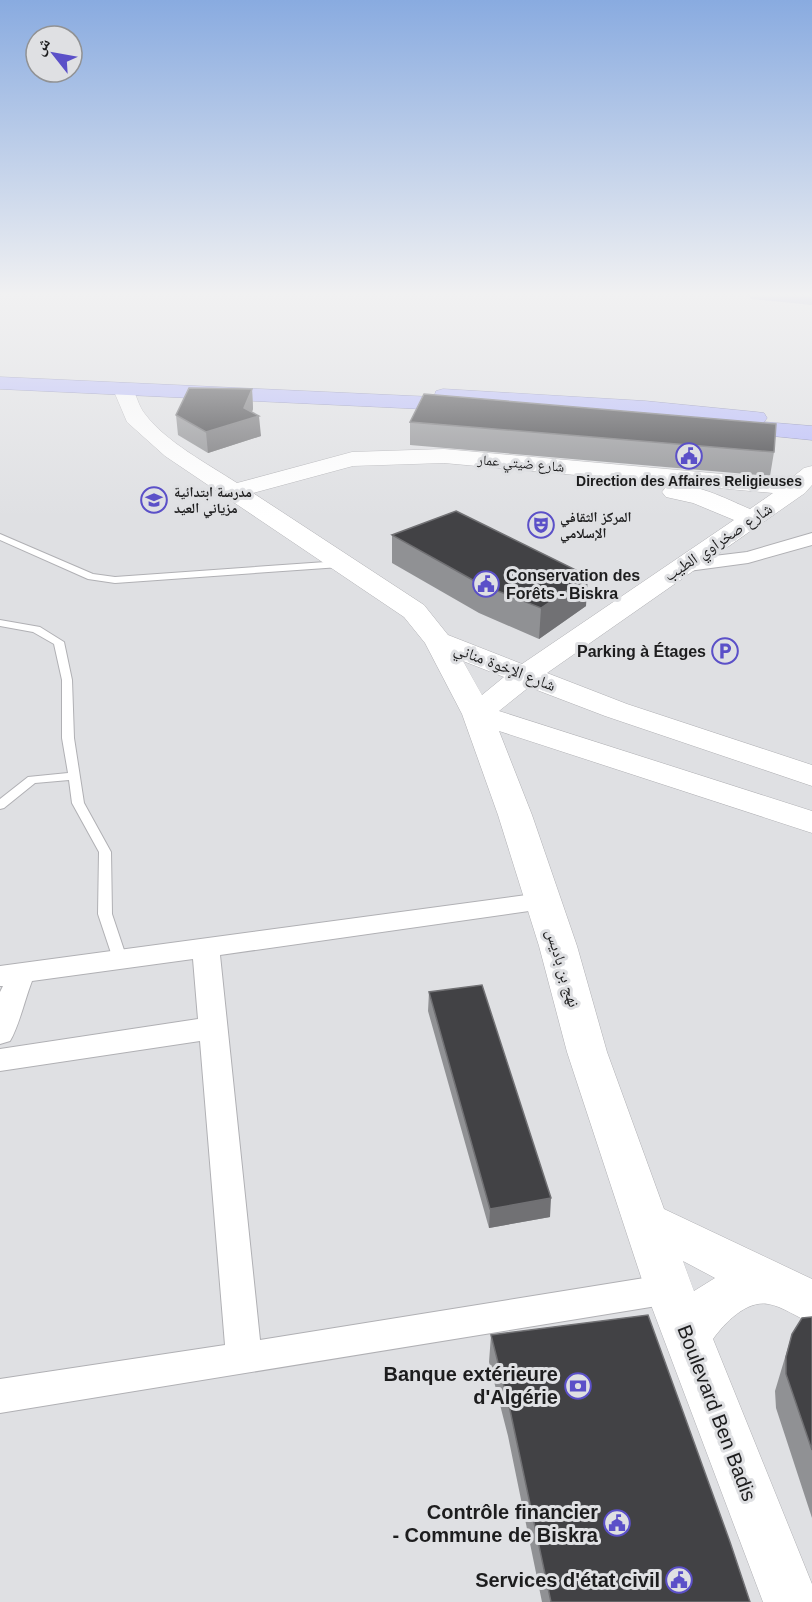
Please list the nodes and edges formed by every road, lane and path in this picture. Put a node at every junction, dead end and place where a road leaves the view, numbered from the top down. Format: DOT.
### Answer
graph roads {
  1 [pos="0,374"];
  2 [pos="0,383"];
  3 [pos="123,389"];
  4 [pos="812,423"];
  5 [pos="812,433"];
  6 [pos="807,483"];
  7 [pos="706,488"];
  8 [pos="242,497"];
  9 [pos="752,518"];
  10 [pos="0,537"];
  11 [pos="810,541"];
  12 [pos="343,564"];
  13 [pos="681,566"];
  14 [pos="0,623"];
  15 [pos="438,641"];
  16 [pos="525,675"];
  17 [pos="477,714"];
  18 [pos="739,752"];
  19 [pos="74,776"];
  20 [pos="812,776"];
  21 [pos="712,788"];
  22 [pos="0,805"];
  23 [pos="812,822"];
  24 [pos="541,902"];
  25 [pos="206,948"];
  26 [pos="120,959"];
  27 [pos="11,975"];
  28 [pos="213,1028"];
  29 [pos="0,1033"];
  30 [pos="0,1060"];
  31 [pos="647,1222"];
  32 [pos="669,1288"];
  33 [pos="792,1292"];
  34 [pos="687,1336"];
  35 [pos="244,1359"];
  36 [pos="0,1396"];
  37 [pos="791,1602"];
  1 -- 4 [label="highway"];
  2 -- 3 [label="highway"];
  3 -- 5 [label="highway"];
  3 -- 8 [label="street"];
  6 -- 7 [label="street"];
  6 -- 9 [label="street, شارع صخراوي الطيب"];
  7 -- 8 [label="street"];
  7 -- 9 [label="street"];
  8 -- 12 [label="street"];
  9 -- 13 [label="street, شارع صخراوي الطيب"];
  10 -- 12 [label="lane"];
  11 -- 13 [label="street"];
  12 -- 15 [label="street"];
  13 -- 16 [label="street, شارع صخراوي الطيب"];
  14 -- 19 [label="lane"];
  15 -- 16 [label="street, شارع الإخوة مناني"];
  15 -- 17 [label="street, شارع الإخوة مناني"];
  16 -- 17 [label="street, شارع صخراوي الطيب"];
  16 -- 18 [label="street, شارع الإخوة مناني"];
  17 -- 21 [label="street"];
  17 -- 24 [label="street, نهج بن باديس"];
  18 -- 20 [label="street, شارع الإخوة مناني"];
  18 -- 21 [label="street"];
  19 -- 22 [label="lane"];
  19 -- 26 [label="lane"];
  21 -- 23 [label="street"];
  24 -- 25 [label="street"];
  24 -- 31 [label="street, نهج بن باديس"];
  25 -- 26 [label="street"];
  25 -- 28 [label="street"];
  26 -- 27 [label="street"];
  27 -- 29 [label="street"];
  28 -- 30 [label="street"];
  28 -- 35 [label="street"];
  31 -- 32 [label="street, Boulevard Ben Badis"];
  31 -- 33 [label="street"];
  32 -- 34 [label="street, Boulevard Ben Badis"];
  32 -- 35 [label="street"];
  33 -- 34 [label="street"];
  34 -- 37 [label="street, Boulevard Ben Badis"];
  35 -- 36 [label="street"];
}
